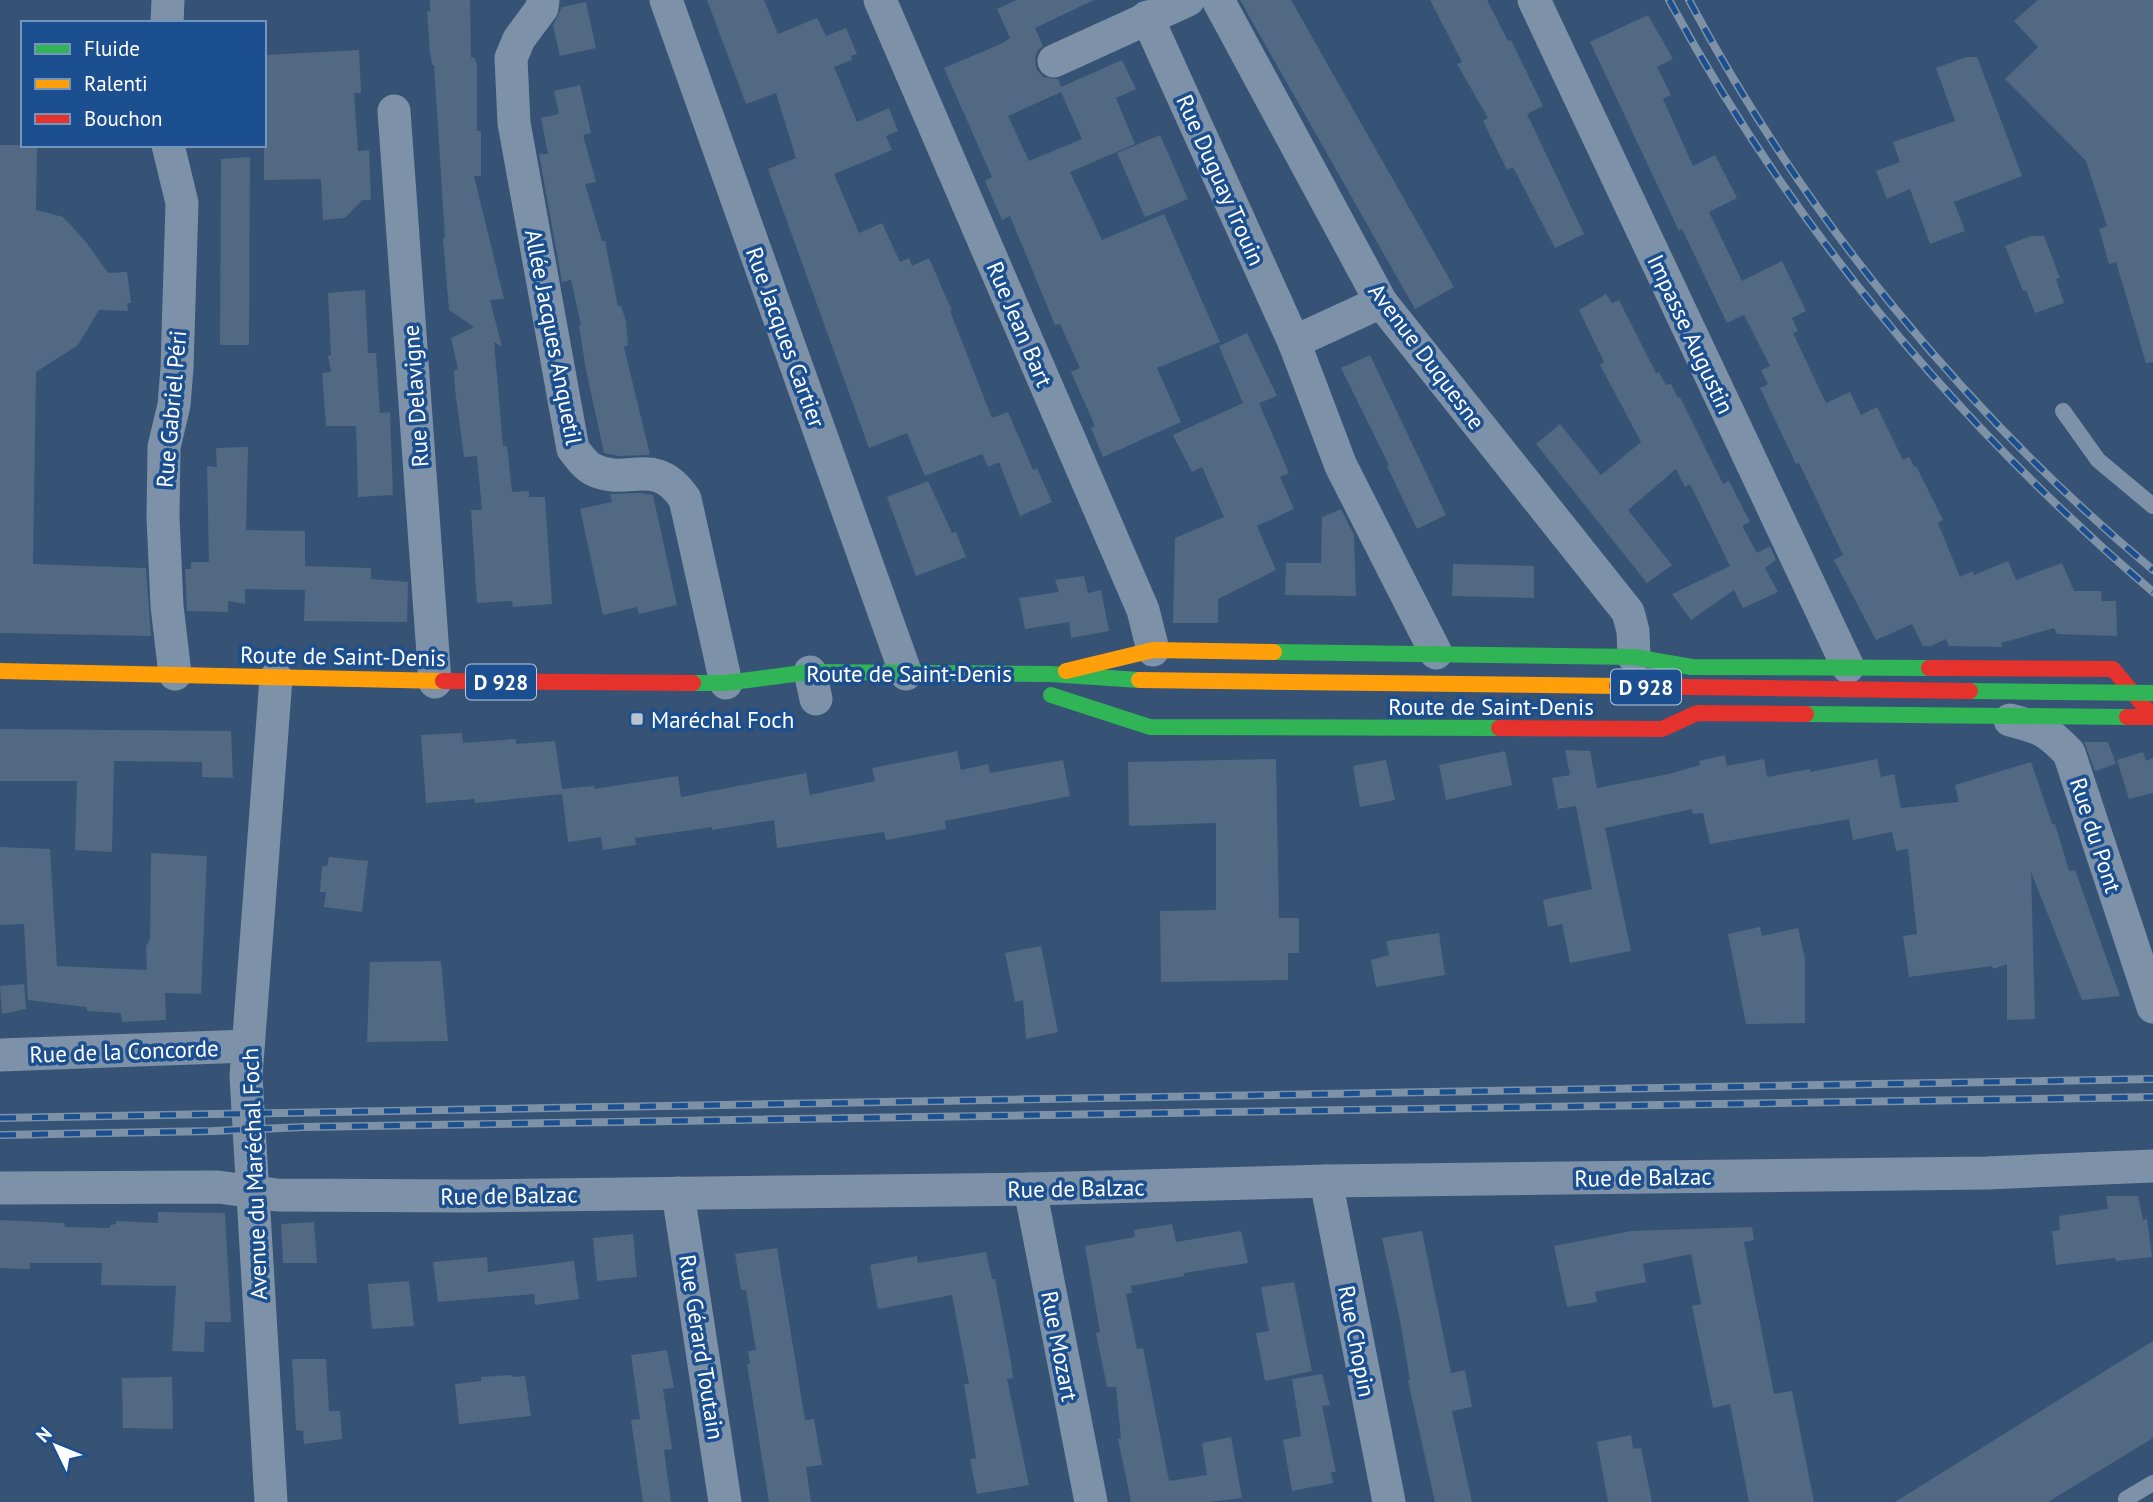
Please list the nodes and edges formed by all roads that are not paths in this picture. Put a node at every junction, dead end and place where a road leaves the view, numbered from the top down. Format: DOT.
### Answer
graph roads {
  1 [pos="168,0"];
  2 [pos="544,0"];
  3 [pos="666,0"];
  4 [pos="880,0"];
  5 [pos="1188,0"];
  6 [pos="1218,0"];
  7 [pos="1534,0"];
  8 [pos="1147,18"];
  9 [pos="167,21"];
  10 [pos="1054,61"];
  11 [pos="394,111"];
  12 [pos="168,147"];
  13 [pos="1381,302"];
  14 [pos="1294,342"];
  15 [pos="2063,411"];
  16 [pos="2153,506"];
  17 [pos="1153,650"];
  18 [pos="1436,653"];
  19 [pos="1634,657"];
  20 [pos="1848,667"];
  21 [pos="0,671"];
  22 [pos="175,674"];
  23 [pos="906,674"];
  24 [pos="1050,674"];
  25 [pos="276,678"];
  26 [pos="1139,680"];
  27 [pos="435,682"];
  28 [pos="726,683"];
  29 [pos="777,692"];
  30 [pos="2153,693"];
  31 [pos="1985,714"];
  32 [pos="2153,717"];
  33 [pos="2153,1007"];
  34 [pos="248,1046"];
  35 [pos="0,1055"];
  36 [pos="2153,1166"];
  37 [pos="1326,1181"];
  38 [pos="0,1188"];
  39 [pos="1030,1189"];
  40 [pos="254,1193"];
  41 [pos="678,1193"];
  42 [pos="2153,1483"];
  43 [pos="2125,1501"];
  44 [pos="271,1502"];
  45 [pos="725,1502"];
  46 [pos="1091,1502"];
  47 [pos="1389,1502"];
  1 -- 9 [label="street"];
  2 -- 28 [label="street, Allée Jacques Anquetil"];
  3 -- 23 [label="street, Rue Jacques Cartier"];
  4 -- 17 [label="street, Rue Jean Bart"];
  5 -- 8 [label="street"];
  6 -- 13 [label="street, Avenue Duquesne"];
  7 -- 20 [label="street, Impasse Augustin"];
  8 -- 10 [label="street"];
  8 -- 14 [label="street, Rue Duguay Trouin"];
  11 -- 27 [label="street, Rue Delavigne"];
  12 -- 22 [label="street, Rue Gabriel Péri"];
  13 -- 14 [label="street"];
  13 -- 19 [label="street, Avenue Duquesne"];
  14 -- 18 [label="street, Rue Duguay Trouin"];
  15 -- 16 [label="lane"];
  17 -- 18 [label="main road, Route de Saint-Denis"];
  17 -- 24 [label="main road, Route de Saint-Denis"];
  18 -- 19 [label="main road, Route de Saint-Denis"];
  19 -- 20 [label="main road, Route de Saint-Denis"];
  20 -- 32 [label="main road, Route de Saint-Denis"];
  21 -- 22 [label="main road, Route de Saint-Denis / D 928"];
  22 -- 25 [label="main road, Route de Saint-Denis / D 928"];
  23 -- 24 [label="main road, Route de Saint-Denis / D 928"];
  23 -- 28 [label="main road, Route de Saint-Denis / D 928"];
  24 -- 26 [label="main road, Route de Saint-Denis / D 928"];
  25 -- 27 [label="main road, Route de Saint-Denis / D 928"];
  25 -- 34 [label="street, Avenue du Maréchal Foch"];
  26 -- 30 [label="main road, Route de Saint-Denis / D 928, bridge"];
  26 -- 31 [label="main road, Route de Saint-Denis"];
  27 -- 28 [label="main road, Route de Saint-Denis / D 928"];
  28 -- 29 [label="main road, Route de Saint-Denis"];
  31 -- 32 [label="main road, Route de Saint-Denis"];
  31 -- 33 [label="street, Rue du Pont"];
  34 -- 35 [label="street, Rue de la Concorde"];
  34 -- 40 [label="street, Avenue du Maréchal Foch"];
  36 -- 37 [label="street, Rue de Balzac"];
  37 -- 39 [label="street, Rue de Balzac"];
  37 -- 47 [label="street, Rue Chopin"];
  38 -- 40 [label="street, Rue de Balzac"];
  39 -- 41 [label="street, Rue de Balzac"];
  39 -- 46 [label="street, Rue Mozart"];
  40 -- 41 [label="street, Rue de Balzac"];
  40 -- 44 [label="street, Avenue du Maréchal Foch"];
  41 -- 45 [label="street, Rue Gérard Toutain"];
  42 -- 43 [label="lane"];
}
